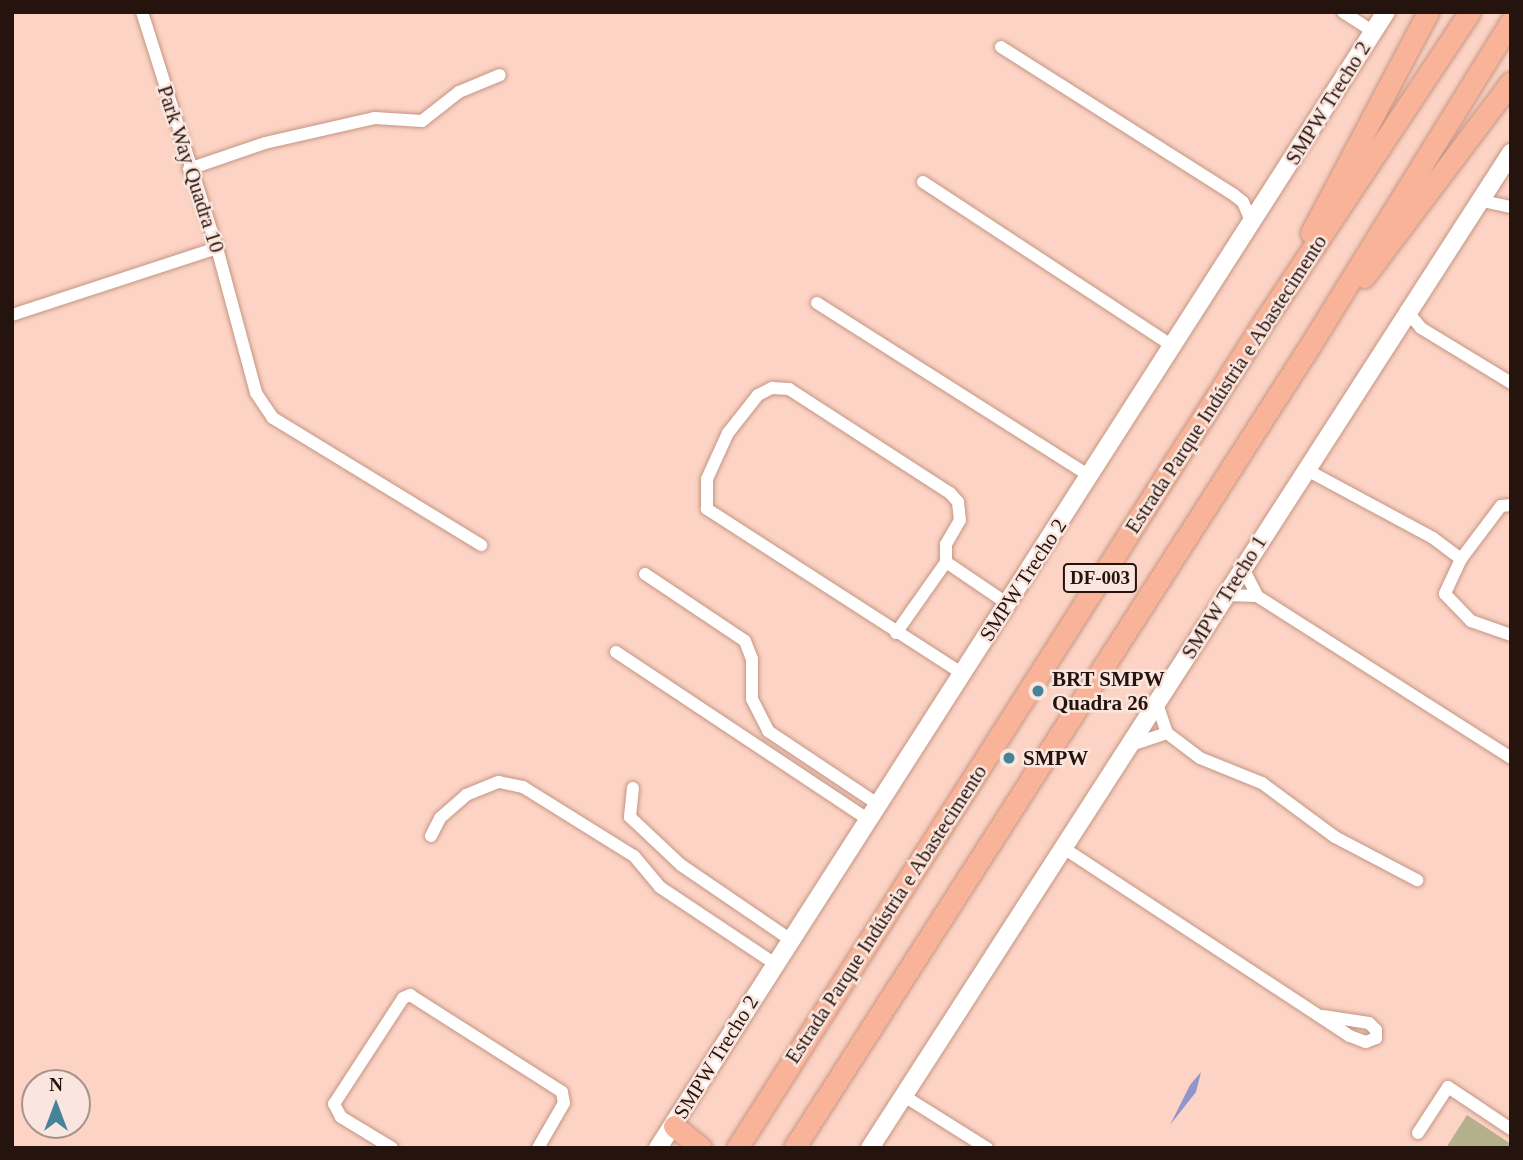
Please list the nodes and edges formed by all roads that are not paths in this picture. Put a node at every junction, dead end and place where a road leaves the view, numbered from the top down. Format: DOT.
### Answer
graph roads {
  1 [pos="142,12"];
  2 [pos="1343,12"];
  3 [pos="1386,12"];
  4 [pos="1428,12"];
  5 [pos="1470,12"];
  6 [pos="1511,22"];
  7 [pos="1374,32"];
  8 [pos="1001,47"];
  9 [pos="500,75"];
  10 [pos="1511,82"];
  11 [pos="1510,161"];
  12 [pos="189,169"];
  13 [pos="923,182"];
  14 [pos="1478,200"];
  15 [pos="1243,202"];
  16 [pos="1265,203"];
  17 [pos="1511,207"];
  18 [pos="1252,223"];
  19 [pos="217,248"];
  20 [pos="817,303"];
  21 [pos="12,315"];
  22 [pos="1401,317"];
  23 [pos="1265,320"];
  24 [pos="1172,346"];
  25 [pos="1309,347"];
  26 [pos="1511,383"];
  27 [pos="1305,469"];
  28 [pos="1090,476"];
  29 [pos="1511,505"];
  30 [pos="481,545"];
  31 [pos="1461,559"];
  32 [pos="946,562"];
  33 [pos="1243,568"];
  34 [pos="645,574"];
  35 [pos="1226,595"];
  36 [pos="1256,596"];
  37 [pos="1007,604"];
  38 [pos="896,633"];
  39 [pos="1511,635"];
  40 [pos="616,652"];
  41 [pos="963,674"];
  42 [pos="1157,704"];
  43 [pos="1167,733"];
  44 [pos="1128,746"];
  45 [pos="1511,758"];
  46 [pos="633,788"];
  47 [pos="874,812"];
  48 [pos="431,835"];
  49 [pos="1062,847"];
  50 [pos="1417,880"];
  51 [pos="791,940"];
  52 [pos="775,964"];
  53 [pos="1324,1016"];
  54 [pos="904,1096"];
  55 [pos="1511,1129"];
  56 [pos="1418,1133"];
  57 [pos="666,1136"];
  58 [pos="735,1145"];
  59 [pos="392,1148"];
  60 [pos="538,1148"];
  61 [pos="688,1148"];
  62 [pos="701,1148"];
  63 [pos="794,1148"];
  64 [pos="870,1148"];
  65 [pos="986,1148"];
  1 -- 12 [label="street, Park Way Quadra 10"];
  2 -- 7 [label="street"];
  3 -- 7 [label="street, SMPW Trecho 2"];
  4 -- 23 [label="highway"];
  5 -- 23 [label="highway, Estrada Parque Indústria e Abastecimento / DF-003"];
  6 -- 25 [label="highway, DF-003"];
  7 -- 16 [label="street, SMPW Trecho 2"];
  8 -- 15 [label="street"];
  9 -- 12 [label="street"];
  10 -- 25 [label="highway"];
  11 -- 14 [label="street, SMPW Trecho 1"];
  12 -- 19 [label="street, Park Way Quadra 10"];
  13 -- 24 [label="street"];
  14 -- 17 [label="street"];
  14 -- 22 [label="street, SMPW Trecho 1"];
  15 -- 16 [label="street"];
  15 -- 18 [label="street"];
  16 -- 18 [label="street, SMPW Trecho 2"];
  18 -- 24 [label="street, SMPW Trecho 2"];
  19 -- 21 [label="street"];
  19 -- 30 [label="street, Park Way Quadra 10"];
  20 -- 28 [label="street"];
  22 -- 26 [label="street"];
  22 -- 27 [label="street, SMPW Trecho 1"];
  23 -- 58 [label="highway, Estrada Parque Indústria e Abastecimento / DF-003"];
  24 -- 28 [label="street, SMPW Trecho 2"];
  25 -- 63 [label="highway, DF-003"];
  27 -- 31 [label="street"];
  27 -- 33 [label="street, SMPW Trecho 1"];
  28 -- 37 [label="street, SMPW Trecho 2"];
  29 -- 31 [label="street"];
  31 -- 39 [label="street"];
  32 -- 37 [label="street"];
  32 -- 38 [label="street"];
  32 -- 38 [label="street"];
  33 -- 35 [label="street, SMPW Trecho 1"];
  33 -- 36 [label="street"];
  34 -- 47 [label="street"];
  35 -- 36 [label="street"];
  35 -- 42 [label="street, SMPW Trecho 1"];
  36 -- 45 [label="street"];
  37 -- 41 [label="street, SMPW Trecho 2"];
  38 -- 41 [label="street"];
  40 -- 47 [label="street"];
  41 -- 47 [label="street, SMPW Trecho 2"];
  42 -- 43 [label="street"];
  42 -- 44 [label="street, SMPW Trecho 1"];
  43 -- 44 [label="street"];
  43 -- 50 [label="street"];
  44 -- 49 [label="street, SMPW Trecho 1"];
  46 -- 51 [label="street"];
  47 -- 51 [label="street, SMPW Trecho 2"];
  48 -- 52 [label="street"];
  49 -- 53 [label="street"];
  49 -- 54 [label="street, SMPW Trecho 1"];
  51 -- 52 [label="street, SMPW Trecho 2"];
  52 -- 57 [label="street, SMPW Trecho 2"];
  54 -- 64 [label="street, SMPW Trecho 1"];
  54 -- 65 [label="street"];
  55 -- 56 [label="street"];
  57 -- 61 [label="highway"];
  57 -- 62 [label="highway"];
  59 -- 60 [label="street"];
}
